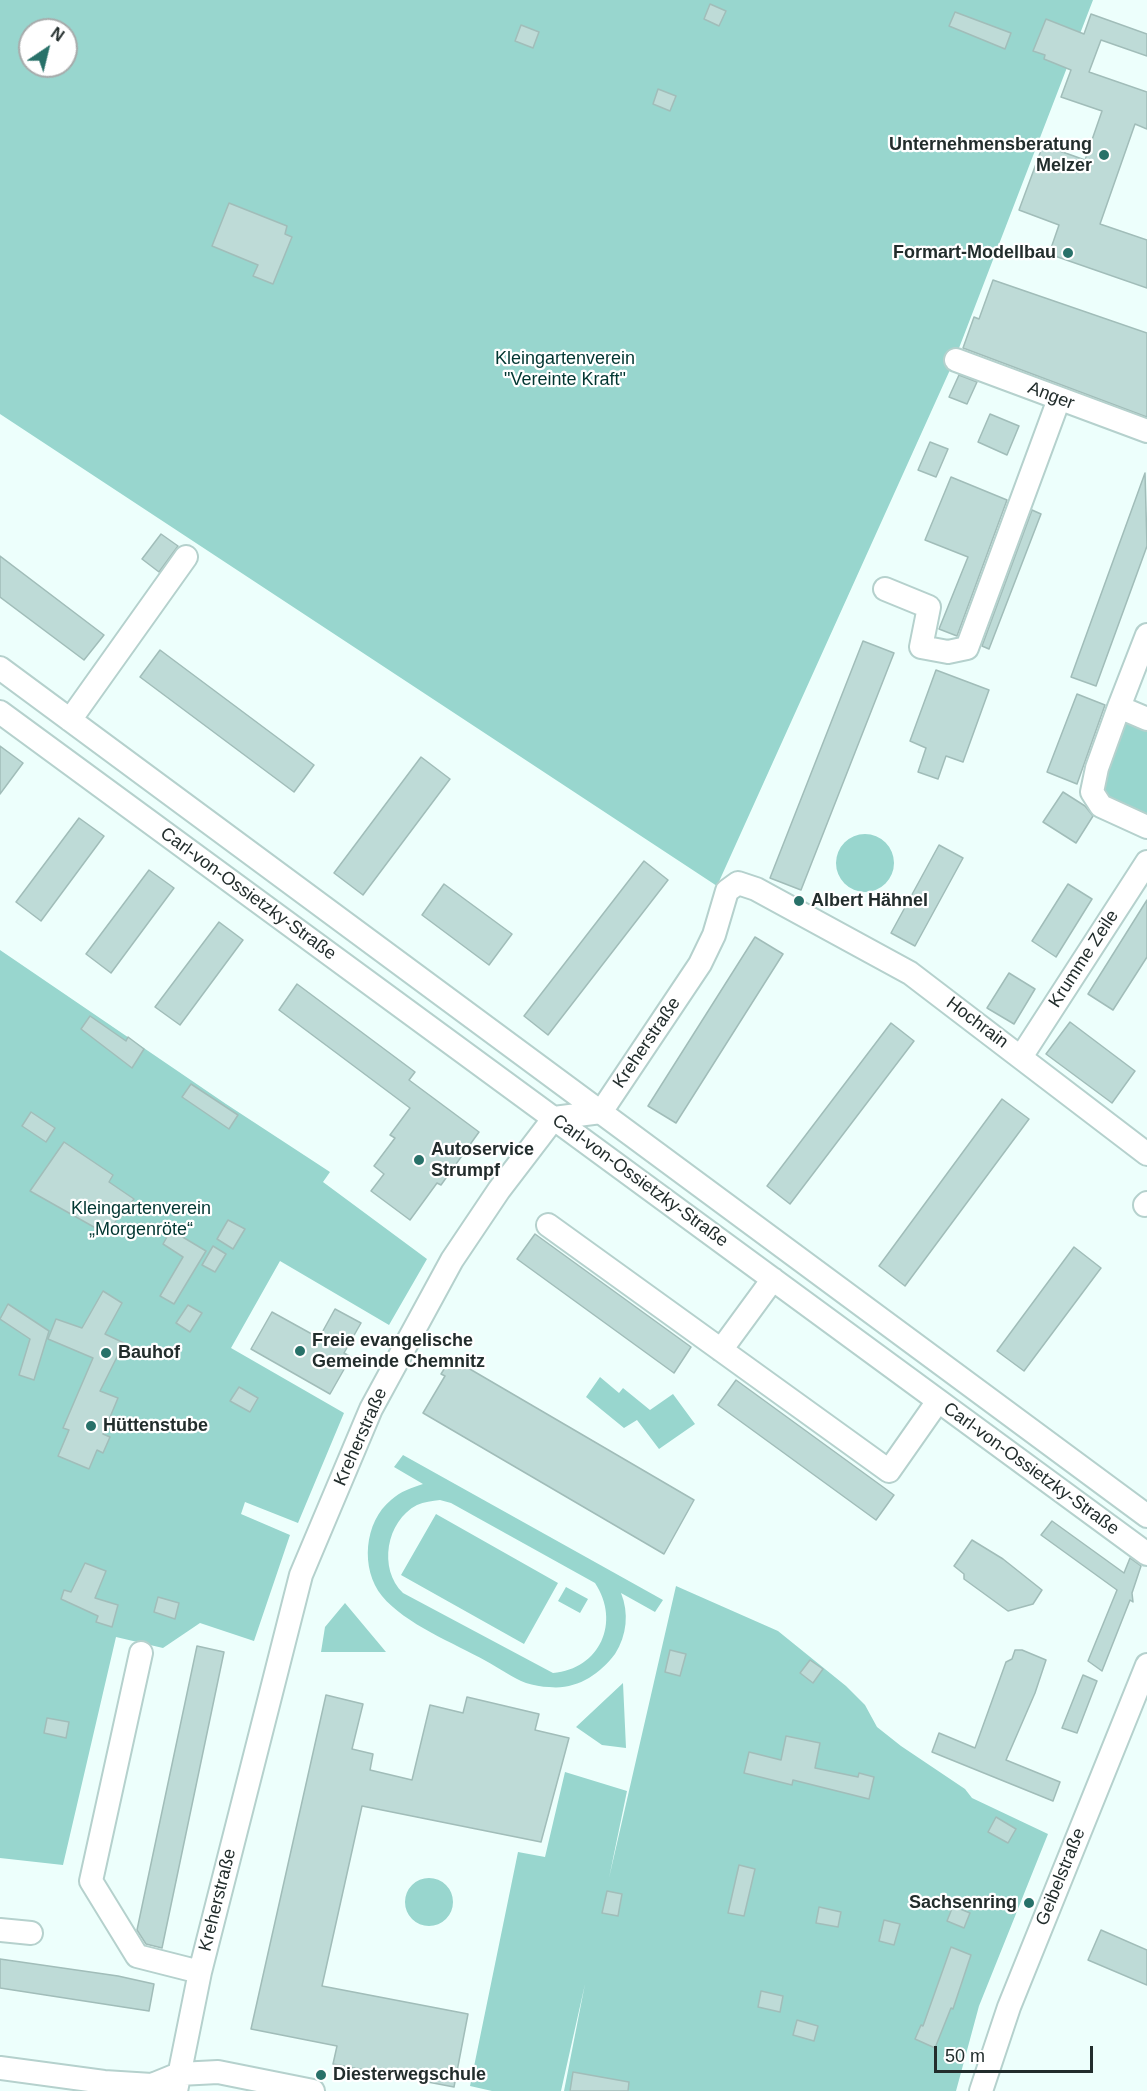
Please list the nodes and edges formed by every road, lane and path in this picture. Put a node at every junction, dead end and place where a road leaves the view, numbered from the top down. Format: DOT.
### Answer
graph roads {
  1 [pos="956,360"];
  2 [pos="1059,399"];
  3 [pos="1147,431"];
  4 [pos="186,557"];
  5 [pos="885,589"];
  6 [pos="1147,635"];
  7 [pos="0,668"];
  8 [pos="1119,707"];
  9 [pos="0,711"];
  10 [pos="1147,719"];
  11 [pos="70,720"];
  12 [pos="152,780"];
  13 [pos="132,808"];
  14 [pos="1147,827"];
  15 [pos="1147,862"];
  16 [pos="795,908"];
  17 [pos="1021,1057"];
  18 [pos="601,1112"];
  19 [pos="554,1118"];
  20 [pos="1147,1154"];
  21 [pos="548,1225"];
  22 [pos="773,1279"];
  23 [pos="721,1350"];
  24 [pos="938,1401"];
  25 [pos="1147,1516"];
  26 [pos="1147,1554"];
  27 [pos="141,1653"];
  28 [pos="1147,1665"];
  29 [pos="0,1930"];
  30 [pos="31,1933"];
  31 [pos="200,1972"];
  32 [pos="0,2068"];
  33 [pos="177,2083"];
  34 [pos="313,2091"];
  35 [pos="981,2091"];
  1 -- 2 [label="street, Anger"];
  2 -- 3 [label="street, Anger"];
  2 -- 5 [label="street"];
  4 -- 11 [label="street"];
  6 -- 8 [label="street"];
  7 -- 11 [label="street, Carl-von-Ossietzky-Straße"];
  8 -- 10 [label="street"];
  8 -- 14 [label="street"];
  9 -- 13 [label="street, Carl-von-Ossietzky-Straße"];
  11 -- 12 [label="street, Carl-von-Ossietzky-Straße"];
  12 -- 13 [label="street"];
  12 -- 18 [label="street, Carl-von-Ossietzky-Straße"];
  13 -- 19 [label="street, Carl-von-Ossietzky-Straße"];
  15 -- 17 [label="street, Krumme Zeile"];
  16 -- 17 [label="street, Hochrain"];
  16 -- 18 [label="street, Kreherstraße"];
  17 -- 20 [label="street, Hochrain"];
  18 -- 19 [label="street"];
  18 -- 25 [label="street, Carl-von-Ossietzky-Straße"];
  19 -- 22 [label="street, Carl-von-Ossietzky-Straße"];
  19 -- 31 [label="street, Kreherstraße"];
  21 -- 23 [label="street"];
  22 -- 23 [label="street"];
  22 -- 24 [label="street, Carl-von-Ossietzky-Straße"];
  23 -- 24 [label="street"];
  24 -- 26 [label="street, Carl-von-Ossietzky-Straße"];
  27 -- 31 [label="street"];
  28 -- 35 [label="street, Geibelstraße"];
  29 -- 30 [label="street"];
  31 -- 33 [label="street, Kreherstraße"];
  32 -- 33 [label="street"];
  33 -- 34 [label="street"];
}
